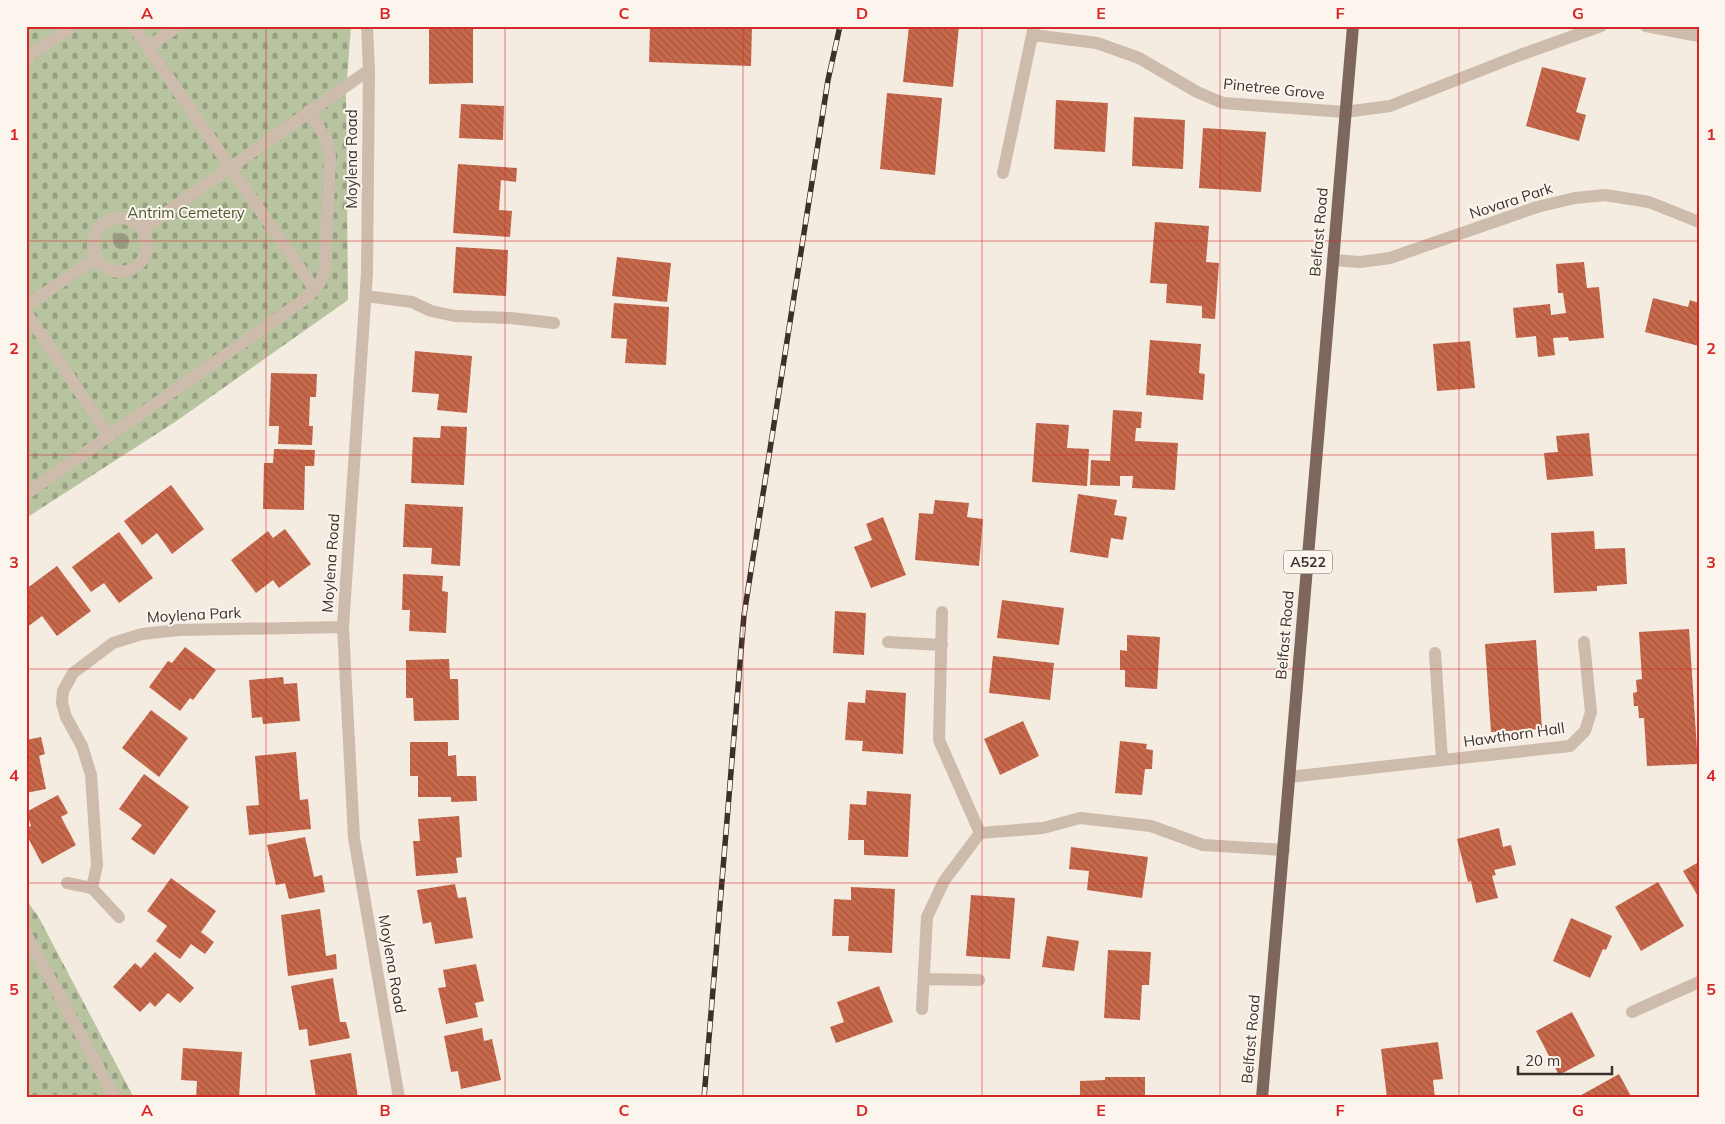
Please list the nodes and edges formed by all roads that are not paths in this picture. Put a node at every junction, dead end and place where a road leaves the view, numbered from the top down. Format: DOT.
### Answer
graph roads {
  1 [pos="73,26"];
  2 [pos="133,26"];
  3 [pos="179,26"];
  4 [pos="367,26"];
  5 [pos="1353,26"];
  6 [pos="1601,26"];
  7 [pos="1646,26"];
  8 [pos="1034,30"];
  9 [pos="1699,36"];
  10 [pos="147,47"];
  11 [pos="26,58"];
  12 [pos="369,70"];
  13 [pos="309,111"];
  14 [pos="1345,112"];
  15 [pos="229,167"];
  16 [pos="1003,173"];
  17 [pos="1699,222"];
  18 [pos="143,229"];
  19 [pos="96,258"];
  20 [pos="1333,260"];
  21 [pos="316,290"];
  22 [pos="366,296"];
  23 [pos="26,306"];
  24 [pos="26,312"];
  25 [pos="554,323"];
  26 [pos="109,436"];
  27 [pos="26,494"];
  28 [pos="942,612"];
  29 [pos="343,627"];
  30 [pos="888,642"];
  31 [pos="1584,642"];
  32 [pos="942,644"];
  33 [pos="1435,653"];
  34 [pos="1442,760"];
  35 [pos="1289,777"];
  36 [pos="980,833"];
  37 [pos="1284,850"];
  38 [pos="67,883"];
  39 [pos="92,888"];
  40 [pos="119,917"];
  41 [pos="26,934"];
  42 [pos="924,979"];
  43 [pos="979,980"];
  44 [pos="1698,982"];
  45 [pos="922,1009"];
  46 [pos="1632,1012"];
  47 [pos="115,1098"];
  48 [pos="400,1098"];
  49 [pos="1262,1098"];
  1 -- 11 [label="street"];
  2 -- 10 [label="street"];
  3 -- 10 [label="street"];
  4 -- 12 [label="street, Moylena Road"];
  5 -- 14 [label="main road, Belfast Road / A522"];
  6 -- 14 [label="street, Pinetree Grove"];
  7 -- 9 [label="street"];
  8 -- 14 [label="street, Pinetree Grove"];
  8 -- 16 [label="street, Pinetree Grove"];
  10 -- 15 [label="street"];
  12 -- 13 [label="street"];
  12 -- 22 [label="street, Moylena Road"];
  13 -- 15 [label="street"];
  13 -- 21 [label="street"];
  14 -- 20 [label="main road, Belfast Road / A522"];
  15 -- 18 [label="street"];
  15 -- 21 [label="street"];
  17 -- 20 [label="street, Novara Park"];
  18 -- 19 [label="street"];
  18 -- 19 [label="street"];
  19 -- 23 [label="street"];
  20 -- 35 [label="main road, Belfast Road / A522"];
  21 -- 26 [label="street"];
  22 -- 25 [label="street"];
  22 -- 29 [label="street, Moylena Road"];
  24 -- 26 [label="street"];
  26 -- 27 [label="street"];
  28 -- 32 [label="street"];
  29 -- 39 [label="street, Moylena Park"];
  29 -- 48 [label="street, Moylena Road"];
  30 -- 32 [label="street"];
  31 -- 34 [label="street, Hawthorn Hall"];
  32 -- 36 [label="street"];
  33 -- 34 [label="street, Hawthorn Hall"];
  34 -- 35 [label="street, Hawthorn Hall"];
  35 -- 37 [label="main road, Belfast Road / A522"];
  36 -- 37 [label="street"];
  36 -- 42 [label="street"];
  37 -- 49 [label="main road, Belfast Road / A522"];
  38 -- 39 [label="street"];
  39 -- 40 [label="street"];
  41 -- 47 [label="street"];
  42 -- 43 [label="street"];
  42 -- 45 [label="street"];
  44 -- 46 [label="street"];
}
